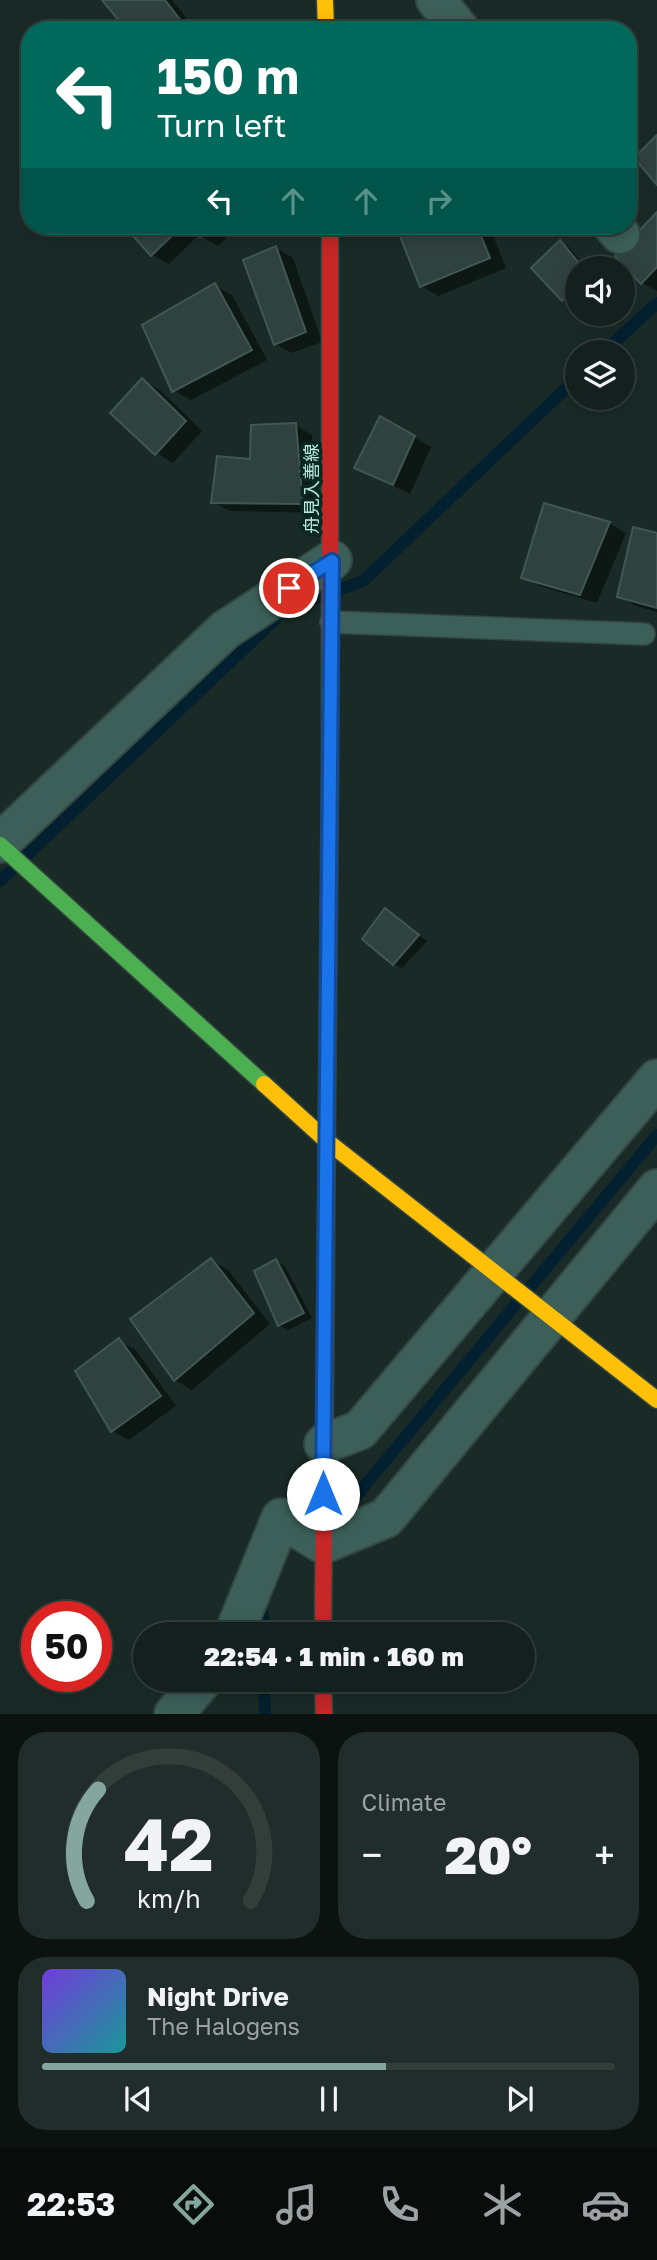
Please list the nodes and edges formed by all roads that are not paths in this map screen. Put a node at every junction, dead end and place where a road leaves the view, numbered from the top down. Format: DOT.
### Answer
graph roads {
  1 [pos="325,0"];
  2 [pos="436,0"];
  3 [pos="326,21"];
  4 [pos="453,21"];
  5 [pos="330,235"];
  6 [pos="332,561"];
  7 [pos="331,622"];
  8 [pos="644,634"];
  9 [pos="0,844"];
  10 [pos="657,1079"];
  11 [pos="328,1142"];
  12 [pos="657,1189"];
  13 [pos="503,1277"];
  14 [pos="546,1313"];
  15 [pos="657,1400"];
  16 [pos="324,1444"];
  17 [pos="323,1544"];
  18 [pos="239,1622"];
  19 [pos="323,1622"];
  20 [pos="193,1692"];
  21 [pos="323,1692"];
  22 [pos="174,1714"];
  23 [pos="324,1714"];
  1 -- 3 [label="main road"];
  2 -- 4 [label="street"];
  5 -- 6 [label="main road, 舟見入善線"];
  6 -- 7 [label="main road, 舟見入善線"];
  6 -- 9 [label="street"];
  7 -- 8 [label="lane"];
  7 -- 11 [label="main road, 舟見入善線"];
  9 -- 11 [label="main road"];
  10 -- 13 [label="street"];
  11 -- 13 [label="main road"];
  11 -- 16 [label="main road, 舟見入善線"];
  12 -- 14 [label="street"];
  13 -- 14 [label="main road"];
  13 -- 16 [label="street"];
  14 -- 15 [label="main road"];
  14 -- 17 [label="street"];
  16 -- 17 [label="main road, 舟見入善線"];
  17 -- 18 [label="street"];
  17 -- 19 [label="main road, 舟見入善線"];
  20 -- 22 [label="street"];
  21 -- 23 [label="main road"];
}
